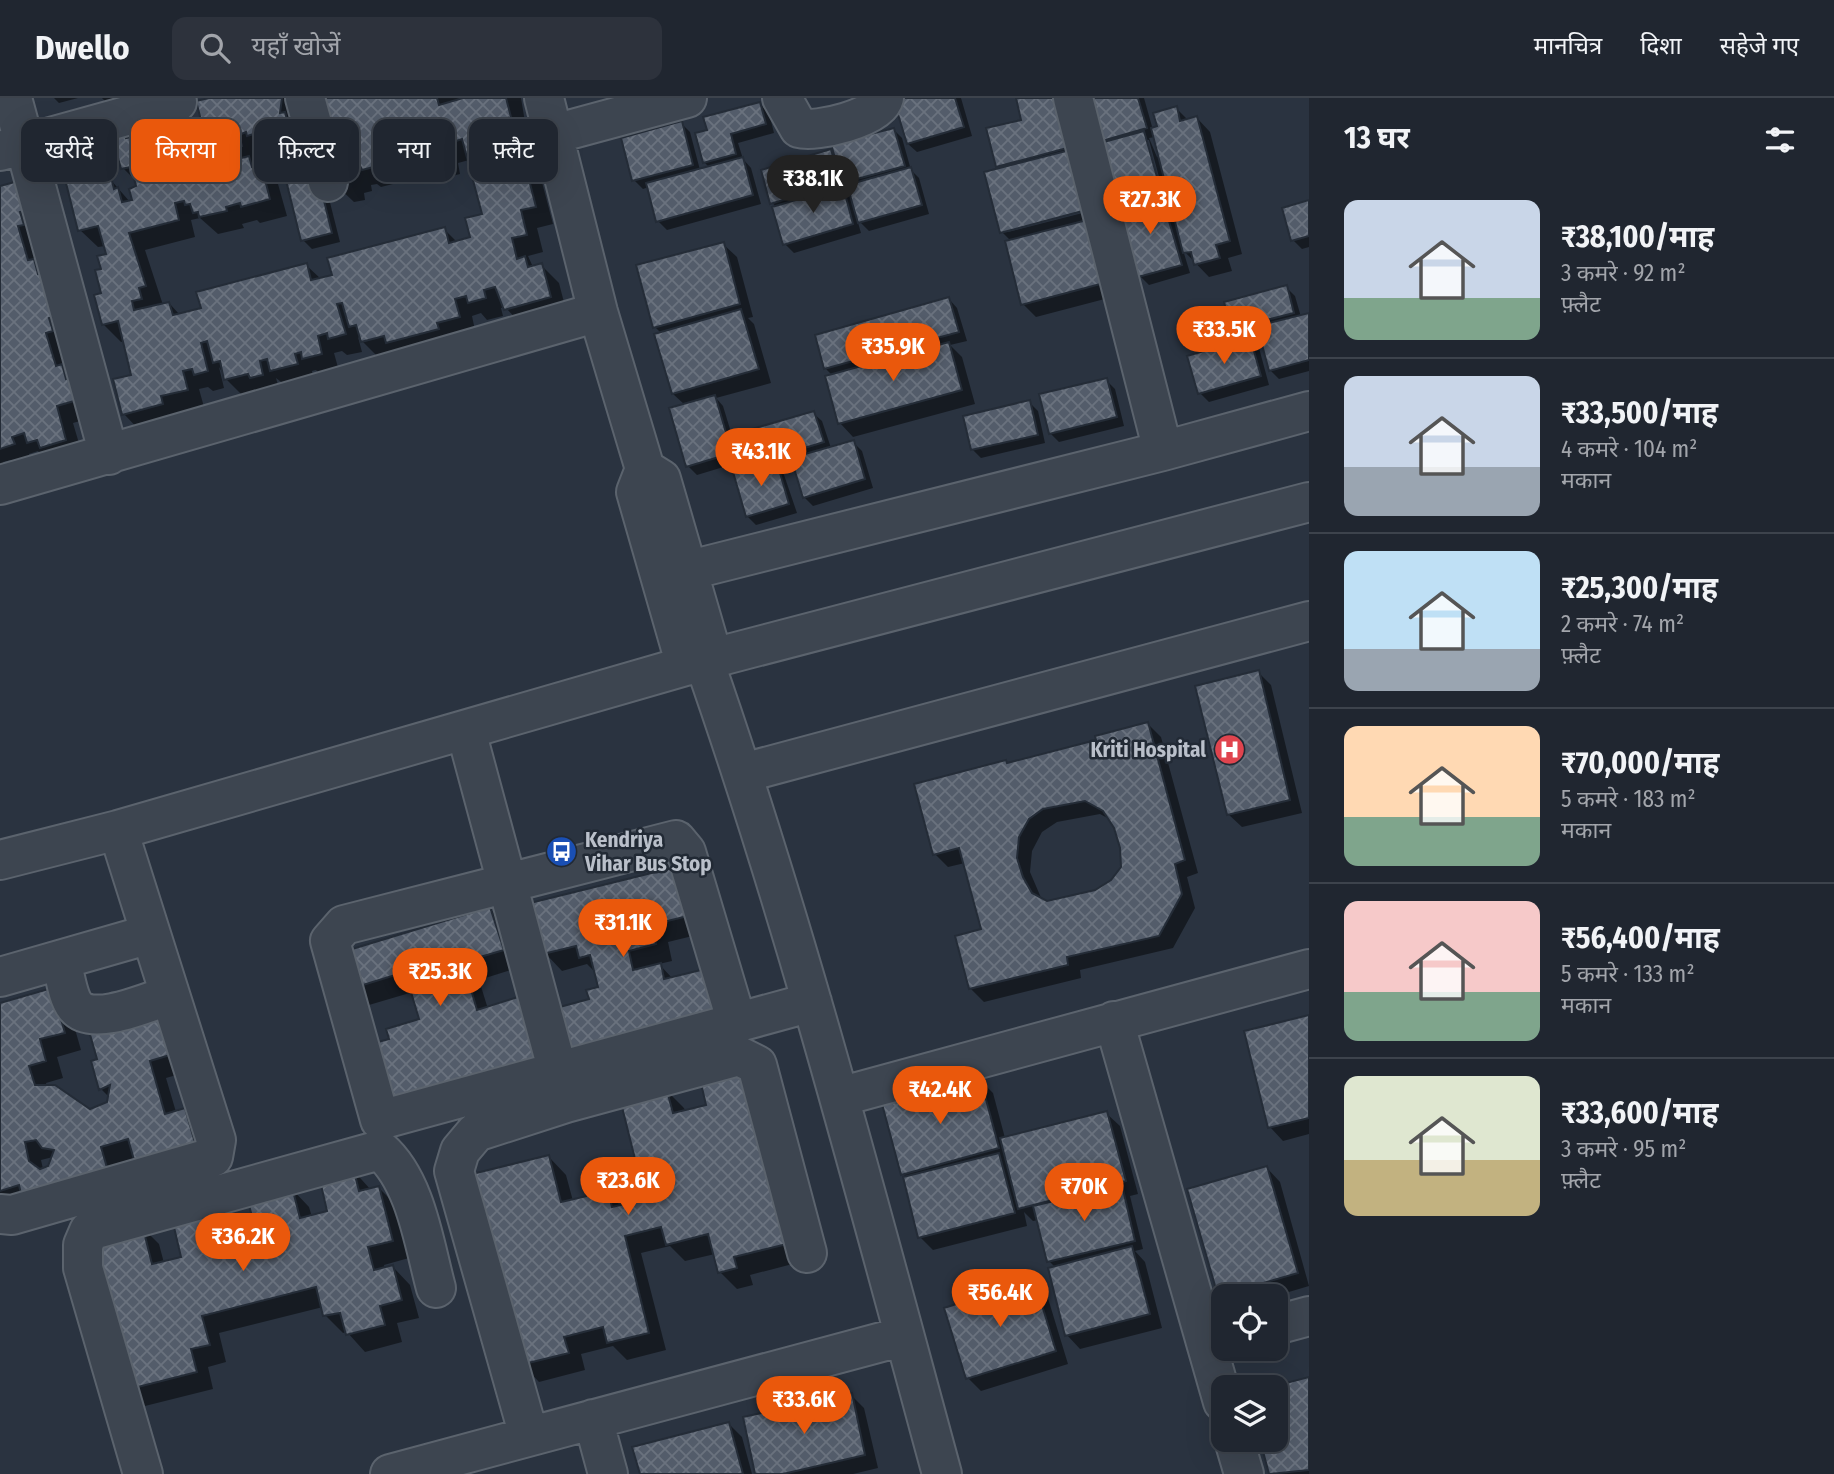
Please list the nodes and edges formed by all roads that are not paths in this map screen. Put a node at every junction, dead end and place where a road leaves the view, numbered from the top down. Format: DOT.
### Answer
graph roads {
  1 [pos="12,98"];
  2 [pos="305,98"];
  3 [pos="544,98"];
  4 [pos="687,98"];
  5 [pos="782,98"];
  6 [pos="884,98"];
  7 [pos="1073,98"];
  8 [pos="177,102"];
  9 [pos="311,119"];
  10 [pos="550,119"];
  11 [pos="558,133"];
  12 [pos="12,148"];
  13 [pos="558,150"];
  14 [pos="598,312"];
  15 [pos="1309,411"];
  16 [pos="1163,451"];
  17 [pos="109,455"];
  18 [pos="645,469"];
  19 [pos="0,485"];
  20 [pos="1309,502"];
  21 [pos="686,571"];
  22 [pos="1309,621"];
  23 [pos="701,662"];
  24 [pos="466,731"];
  25 [pos="743,773"];
  26 [pos="118,830"];
  27 [pos="0,860"];
  28 [pos="505,886"];
  29 [pos="150,933"];
  30 [pos="61,960"];
  31 [pos="1309,969"];
  32 [pos="0,977"];
  33 [pos="170,995"];
  34 [pos="812,1002"];
  35 [pos="1114,1021"];
  36 [pos="737,1023"];
  37 [pos="558,1072"];
  38 [pos="839,1097"];
  39 [pos="0,1214"];
  40 [pos="807,1253"];
  41 [pos="436,1288"];
  42 [pos="1309,1316"];
  43 [pos="1288,1322"];
  44 [pos="1211,1329"];
  45 [pos="904,1336"];
  46 [pos="593,1419"];
  47 [pos="529,1436"];
  48 [pos="1238,1452"];
  49 [pos="143,1474"];
  50 [pos="390,1474"];
  51 [pos="608,1474"];
  52 [pos="942,1474"];
  53 [pos="1244,1474"];
  1 -- 12 [label="street"];
  2 -- 9 [label="street"];
  3 -- 10 [label="street"];
  4 -- 11 [label="street"];
  5 -- 6 [label="street"];
  7 -- 16 [label="street"];
  8 -- 12 [label="street"];
  12 -- 17 [label="street"];
  13 -- 14 [label="street"];
  14 -- 17 [label="street"];
  14 -- 18 [label="street"];
  15 -- 16 [label="street"];
  16 -- 21 [label="street"];
  17 -- 19 [label="street"];
  18 -- 21 [label="street"];
  18 -- 23 [label="street"];
  20 -- 23 [label="street"];
  21 -- 23 [label="street"];
  22 -- 25 [label="street"];
  23 -- 24 [label="street"];
  23 -- 25 [label="street"];
  24 -- 26 [label="street"];
  24 -- 28 [label="street"];
  25 -- 34 [label="street"];
  26 -- 27 [label="street"];
  26 -- 29 [label="street"];
  28 -- 36 [label="street"];
  28 -- 37 [label="street"];
  28 -- 37 [label="street"];
  29 -- 30 [label="street"];
  29 -- 33 [label="street"];
  30 -- 32 [label="street"];
  30 -- 33 [label="street"];
  31 -- 35 [label="street"];
  33 -- 39 [label="street"];
  34 -- 36 [label="street"];
  34 -- 38 [label="street"];
  35 -- 38 [label="street"];
  35 -- 44 [label="street"];
  36 -- 37 [label="street"];
  38 -- 45 [label="street"];
  40 -- 47 [label="street"];
  41 -- 49 [label="street"];
  42 -- 43 [label="street"];
  45 -- 46 [label="street"];
  45 -- 52 [label="street"];
  46 -- 47 [label="street"];
  46 -- 51 [label="street"];
  47 -- 50 [label="street"];
  48 -- 53 [label="street"];
}
